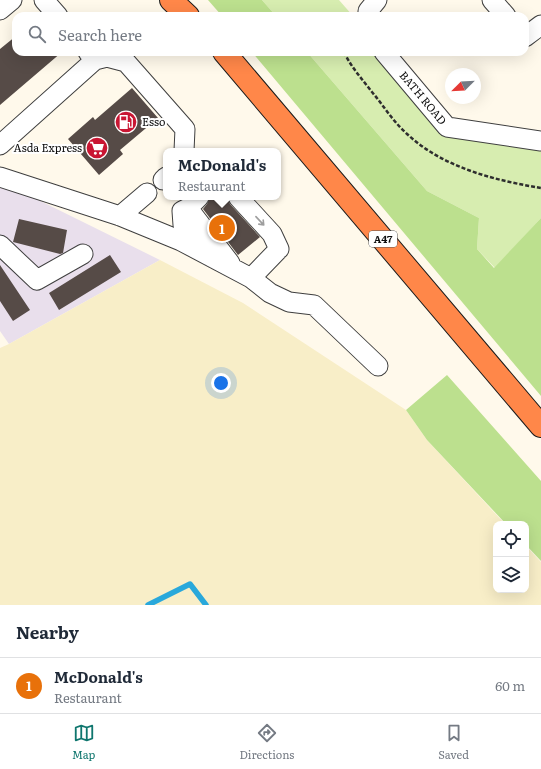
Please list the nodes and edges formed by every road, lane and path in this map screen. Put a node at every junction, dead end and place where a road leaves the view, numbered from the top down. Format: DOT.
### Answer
graph roads {
  1 [pos="12,0"];
  2 [pos="44,0"];
  3 [pos="171,0"];
  4 [pos="184,0"];
  5 [pos="377,0"];
  6 [pos="492,0"];
  7 [pos="0,10"];
  8 [pos="54,12"];
  9 [pos="184,12"];
  10 [pos="193,12"];
  11 [pos="368,12"];
  12 [pos="502,12"];
  13 [pos="541,24"];
  14 [pos="529,34"];
  15 [pos="92,56"];
  16 [pos="227,56"];
  17 [pos="387,56"];
  18 [pos="541,141"];
  19 [pos="0,144"];
  20 [pos="184,148"];
  21 [pos="0,177"];
  22 [pos="147,193"];
  23 [pos="241,200"];
  24 [pos="194,202"];
  25 [pos="120,216"];
  26 [pos="0,245"];
  27 [pos="279,249"];
  28 [pos="83,254"];
  29 [pos="251,278"];
  30 [pos="378,366"];
  31 [pos="541,426"];
  1 -- 7 [label="street"];
  2 -- 8 [label="street"];
  3 -- 9 [label="highway"];
  4 -- 10 [label="highway"];
  5 -- 11 [label="street"];
  6 -- 12 [label="street"];
  13 -- 14 [label="street"];
  15 -- 19 [label="street"];
  15 -- 20 [label="street"];
  16 -- 31 [label="highway, A47"];
  17 -- 18 [label="street, BATH ROAD"];
  21 -- 25 [label="street"];
  22 -- 25 [label="street"];
  23 -- 27 [label="street, one-way"];
  24 -- 27 [label="street"];
  25 -- 29 [label="street"];
  26 -- 28 [label="street"];
  27 -- 29 [label="street"];
  29 -- 30 [label="street"];
}
